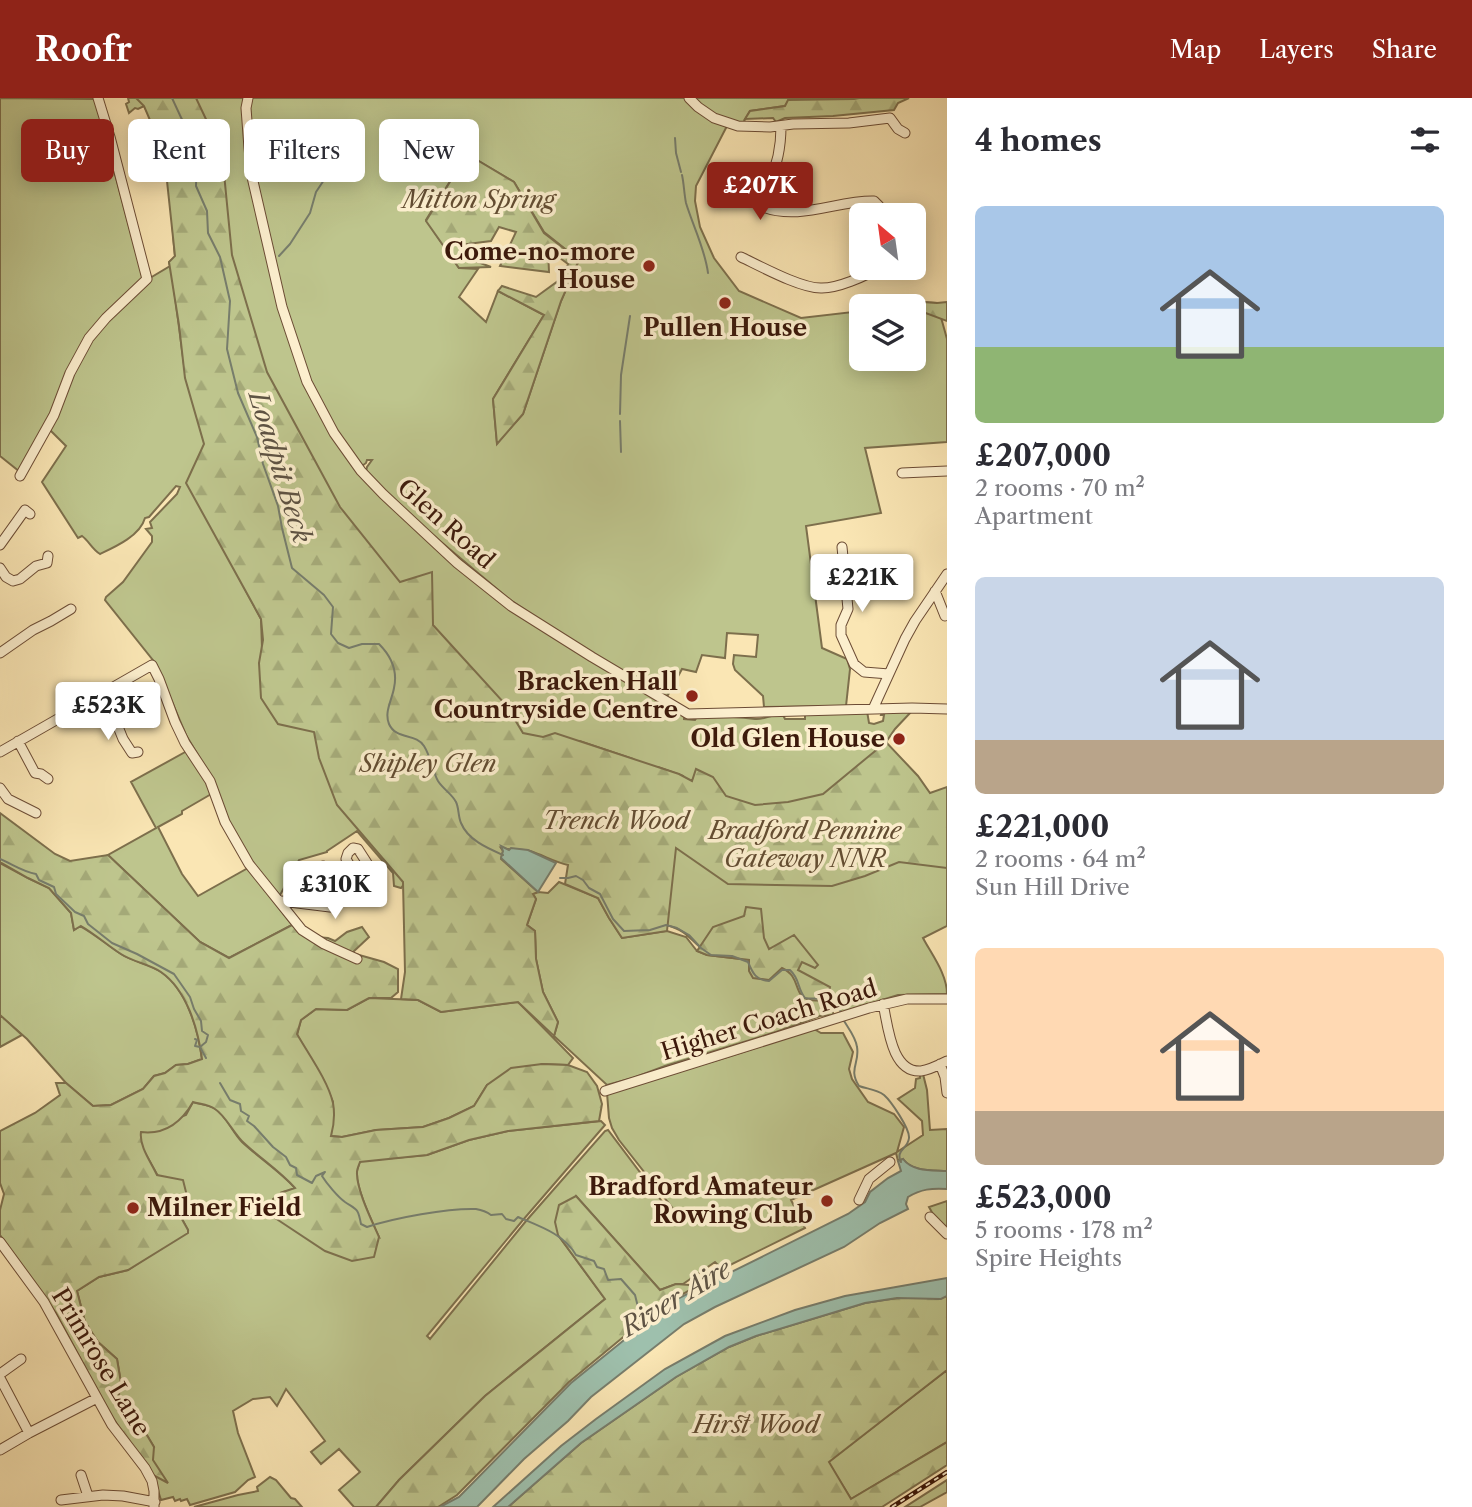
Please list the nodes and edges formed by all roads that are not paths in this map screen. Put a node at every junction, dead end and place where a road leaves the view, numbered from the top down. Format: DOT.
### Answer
graph roads {
  1 [pos="97,98"];
  2 [pos="248,98"];
  3 [pos="689,98"];
  4 [pos="781,126"];
  5 [pos="905,132"];
  6 [pos="849,205"];
  7 [pos="741,257"];
  8 [pos="852,280"];
  9 [pos="947,471"];
  10 [pos="902,473"];
  11 [pos="20,477"];
  12 [pos="30,514"];
  13 [pos="0,545"];
  14 [pos="842,547"];
  15 [pos="49,561"];
  16 [pos="0,568"];
  17 [pos="947,574"];
  18 [pos="935,591"];
  19 [pos="71,609"];
  20 [pos="945,616"];
  21 [pos="0,653"];
  22 [pos="889,674"];
  23 [pos="104,692"];
  24 [pos="93,699"];
  25 [pos="873,709"];
  26 [pos="947,709"];
  27 [pos="107,723"];
  28 [pos="19,741"];
  29 [pos="0,752"];
  30 [pos="138,752"];
  31 [pos="48,779"];
  32 [pos="0,788"];
  33 [pos="36,813"];
  34 [pos="323,866"];
  35 [pos="358,879"];
  36 [pos="304,880"];
  37 [pos="282,901"];
  38 [pos="330,907"];
  39 [pos="358,959"];
  40 [pos="947,999"];
  41 [pos="883,1004"];
  42 [pos="944,1063"];
  43 [pos="605,1091"];
  44 [pos="947,1093"];
  45 [pos="890,1162"];
  46 [pos="859,1200"];
  47 [pos="930,1217"];
  48 [pos="947,1234"];
  49 [pos="0,1242"];
  50 [pos="21,1359"];
  51 [pos="0,1376"];
  52 [pos="97,1398"];
  53 [pos="29,1433"];
  54 [pos="0,1450"];
  55 [pos="81,1475"];
  56 [pos="88,1496"];
  57 [pos="61,1500"];
  58 [pos="155,1504"];
  1 -- 11 [label="street"];
  2 -- 25 [label="street, Glen Road"];
  3 -- 4 [label="street"];
  4 -- 5 [label="street"];
  4 -- 6 [label="street"];
  7 -- 8 [label="street"];
  9 -- 10 [label="street"];
  12 -- 13 [label="street"];
  14 -- 22 [label="street"];
  15 -- 16 [label="street"];
  17 -- 18 [label="street"];
  18 -- 20 [label="street"];
  18 -- 22 [label="street"];
  19 -- 21 [label="street"];
  22 -- 25 [label="street"];
  23 -- 24 [label="street"];
  23 -- 30 [label="street"];
  23 -- 37 [label="street"];
  24 -- 27 [label="street"];
  24 -- 28 [label="street"];
  25 -- 26 [label="street, Glen Road"];
  28 -- 29 [label="street"];
  28 -- 31 [label="street"];
  32 -- 33 [label="street"];
  34 -- 36 [label="street"];
  35 -- 38 [label="street"];
  36 -- 37 [label="street"];
  36 -- 38 [label="street"];
  37 -- 38 [label="street"];
  37 -- 39 [label="street"];
  40 -- 41 [label="street, Higher Coach Road"];
  41 -- 42 [label="street"];
  41 -- 43 [label="street, Higher Coach Road"];
  42 -- 44 [label="street"];
  45 -- 46 [label="street"];
  47 -- 48 [label="street"];
  49 -- 52 [label="street, Primrose Lane"];
  50 -- 51 [label="street"];
  51 -- 53 [label="street"];
  52 -- 53 [label="street"];
  52 -- 58 [label="street, Primrose Lane"];
  53 -- 54 [label="street"];
  55 -- 56 [label="street"];
  56 -- 57 [label="street"];
  56 -- 58 [label="street"];
}
